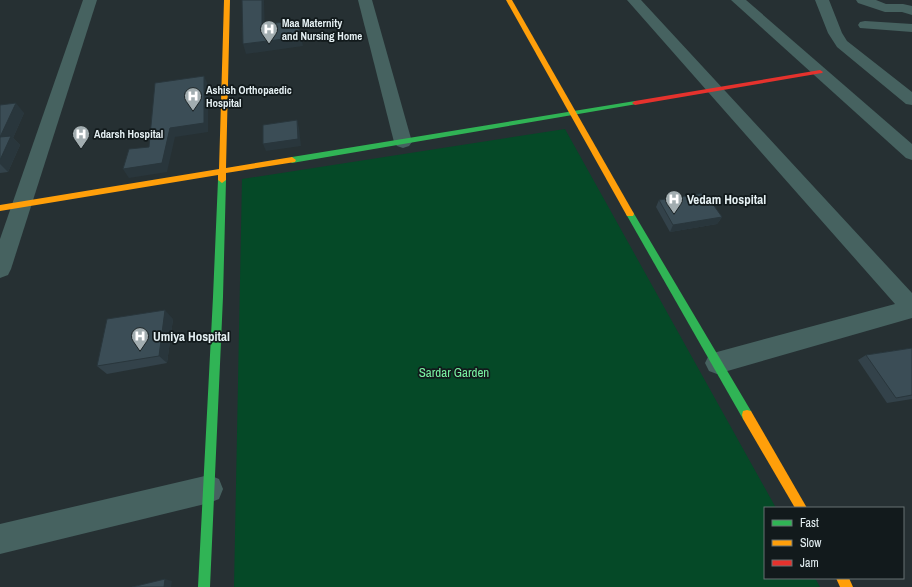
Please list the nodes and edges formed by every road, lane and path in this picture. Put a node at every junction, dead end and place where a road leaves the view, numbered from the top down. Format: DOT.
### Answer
graph roads {
  1 [pos="90,0"];
  2 [pos="227,0"];
  3 [pos="365,0"];
  4 [pos="509,0"];
  5 [pos="634,0"];
  6 [pos="738,0"];
  7 [pos="822,0"];
  8 [pos="863,0"];
  9 [pos="912,11"];
  10 [pos="865,25"];
  11 [pos="912,28"];
  12 [pos="820,72"];
  13 [pos="716,90"];
  14 [pos="912,100"];
  15 [pos="574,114"];
  16 [pos="403,142"];
  17 [pos="912,154"];
  18 [pos="221,171"];
  19 [pos="23,204"];
  20 [pos="0,208"];
  21 [pos="0,269"];
  22 [pos="912,309"];
  23 [pos="717,363"];
  24 [pos="209,489"];
  25 [pos="800,507"];
  26 [pos="0,539"];
  27 [pos="204,587"];
  1 -- 19 [label="street"];
  2 -- 18 [label="street"];
  3 -- 16 [label="street"];
  4 -- 15 [label="street"];
  5 -- 13 [label="street"];
  6 -- 12 [label="street"];
  7 -- 14 [label="street"];
  8 -- 9 [label="street"];
  10 -- 11 [label="street"];
  12 -- 13 [label="street"];
  12 -- 17 [label="street"];
  13 -- 15 [label="street"];
  13 -- 22 [label="street"];
  15 -- 16 [label="street"];
  15 -- 23 [label="street"];
  16 -- 18 [label="street"];
  18 -- 19 [label="street"];
  18 -- 24 [label="street"];
  19 -- 20 [label="street"];
  19 -- 21 [label="street"];
  22 -- 23 [label="street"];
  23 -- 25 [label="street"];
  24 -- 26 [label="street"];
  24 -- 27 [label="street"];
}
